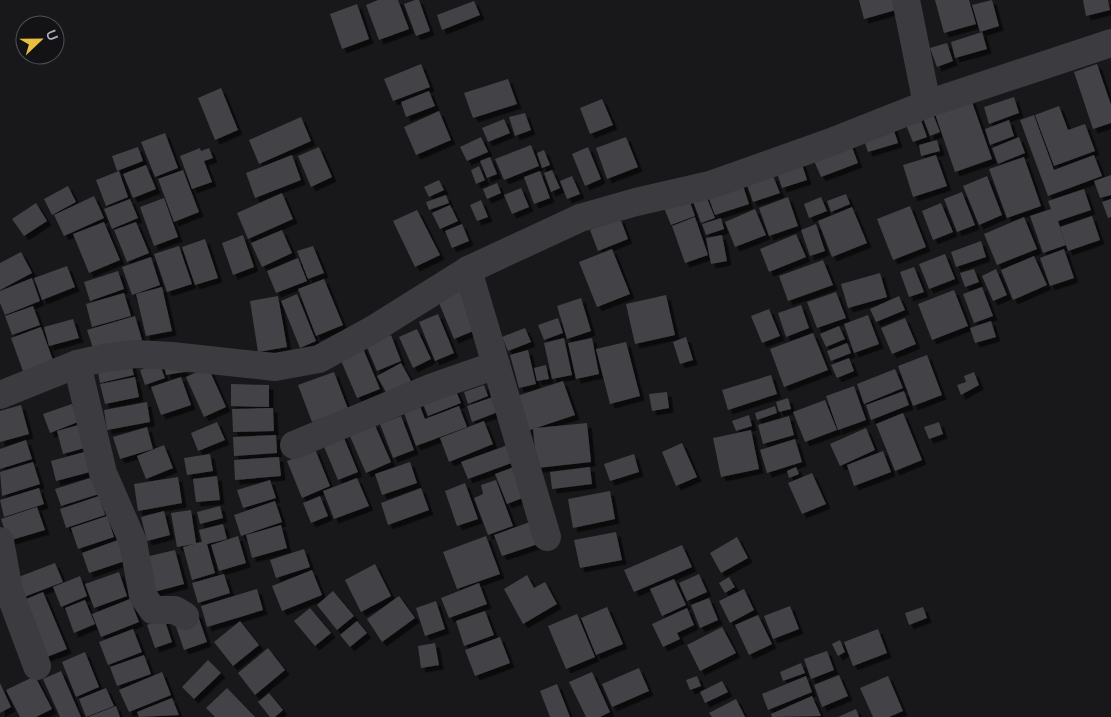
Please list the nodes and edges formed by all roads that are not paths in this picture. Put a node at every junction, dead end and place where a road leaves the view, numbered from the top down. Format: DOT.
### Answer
graph roads {
  1 [pos="906,0"];
  2 [pos="1111,43"];
  3 [pos="927,104"];
  4 [pos="468,270"];
  5 [pos="77,364"];
  6 [pos="496,364"];
  7 [pos="0,395"];
  8 [pos="294,445"];
  9 [pos="547,537"];
  10 [pos="0,541"];
  11 [pos="185,616"];
  12 [pos="37,666"];
  1 -- 3 [label="street"];
  2 -- 3 [label="street"];
  3 -- 4 [label="street"];
  4 -- 5 [label="street"];
  4 -- 6 [label="street"];
  5 -- 7 [label="street"];
  5 -- 11 [label="street"];
  6 -- 8 [label="street"];
  6 -- 9 [label="street"];
  10 -- 12 [label="street"];
}
